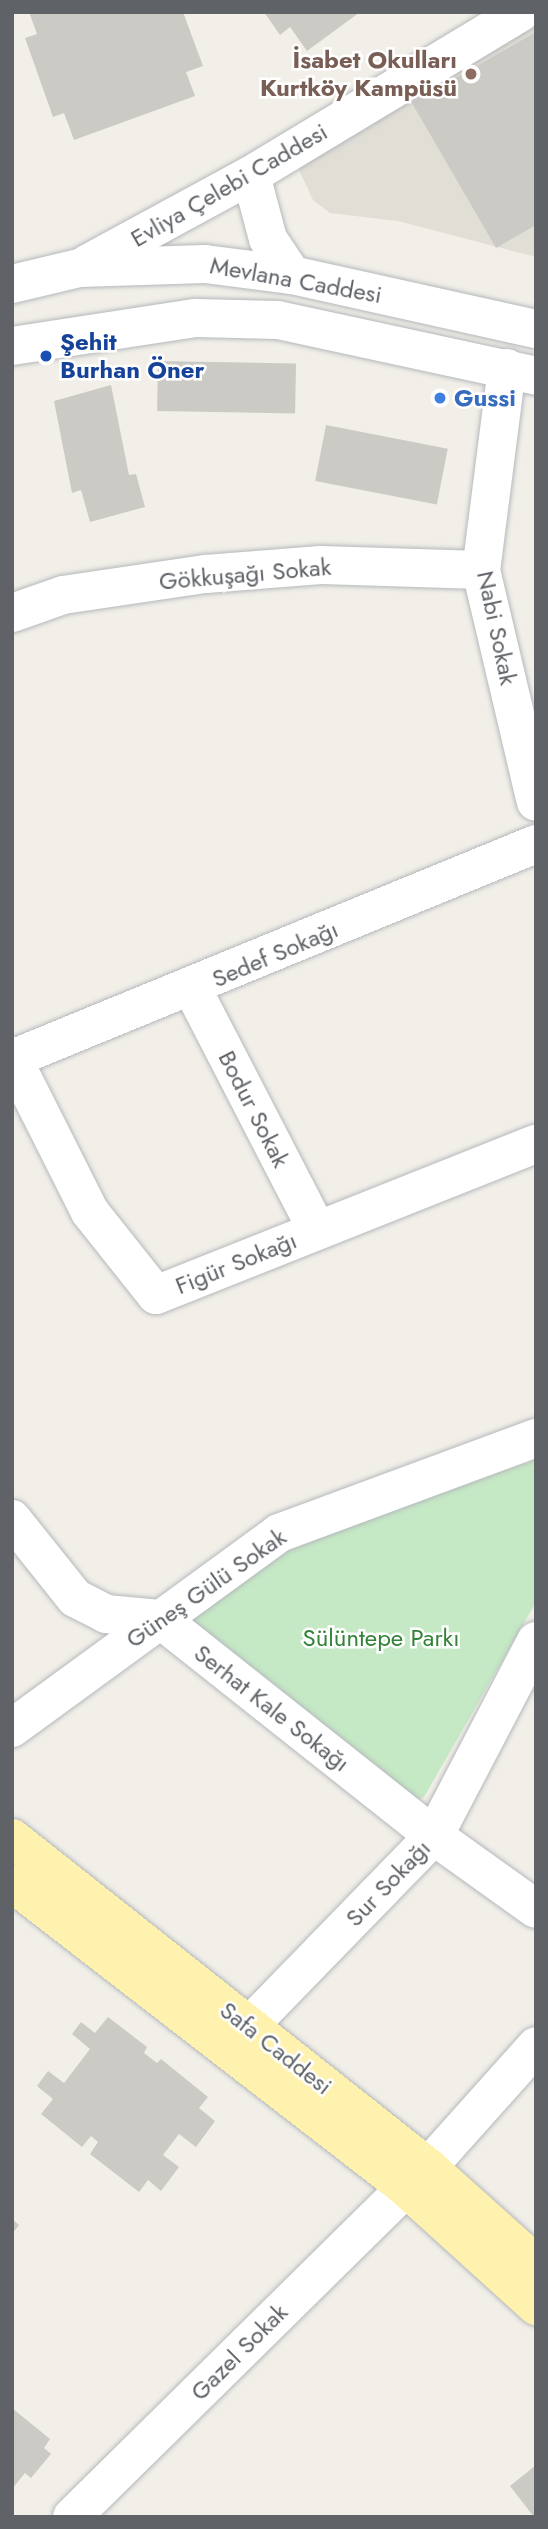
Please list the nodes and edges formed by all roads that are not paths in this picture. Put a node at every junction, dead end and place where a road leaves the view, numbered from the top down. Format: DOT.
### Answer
graph roads {
  1 [pos="521,12"];
  2 [pos="251,175"];
  3 [pos="79,268"];
  4 [pos="292,275"];
  5 [pos="12,284"];
  6 [pos="536,329"];
  7 [pos="12,346"];
  8 [pos="521,372"];
  9 [pos="481,570"];
  10 [pos="12,613"];
  11 [pos="536,802"];
  12 [pos="536,844"];
  13 [pos="192,988"];
  14 [pos="13,1059"];
  15 [pos="536,1144"];
  16 [pos="317,1230"];
  17 [pos="536,1438"];
  18 [pos="12,1519"];
  19 [pos="160,1619"];
  20 [pos="536,1641"];
  21 [pos="12,1728"];
  22 [pos="434,1836"];
  23 [pos="12,1838"];
  24 [pos="14,1887"];
  25 [pos="536,1909"];
  26 [pos="248,2026"];
  27 [pos="536,2046"];
  28 [pos="417,2178"];
  29 [pos="536,2264"];
  30 [pos="536,2306"];
  31 [pos="72,2517"];
  1 -- 2 [label="street, Evliya Çelebi Caddesi"];
  2 -- 3 [label="street, Evliya Çelebi Caddesi"];
  2 -- 4 [label="street"];
  3 -- 4 [label="street, Mevlana Caddesi"];
  3 -- 5 [label="street, Mevlana Caddesi"];
  4 -- 6 [label="street, Mevlana Caddesi"];
  7 -- 8 [label="street, Mevlana Caddesi"];
  8 -- 9 [label="street, Nabi Sokak"];
  9 -- 10 [label="street, Gökkuşağı Sokak"];
  9 -- 11 [label="street, Nabi Sokak"];
  12 -- 13 [label="street, Sedef Sokağı"];
  13 -- 14 [label="street, Sedef Sokağı"];
  13 -- 16 [label="street, Bodur Sokak"];
  14 -- 16 [label="street, Figür Sokağı"];
  15 -- 16 [label="street, Figür Sokağı"];
  17 -- 19 [label="street, Güneş Gülü Sokak"];
  18 -- 19 [label="street"];
  19 -- 21 [label="street, Güneş Gülü Sokak"];
  19 -- 22 [label="street, Serhat Kale Sokağı"];
  20 -- 22 [label="street, Sur Sokağı"];
  22 -- 25 [label="street, Serhat Kale Sokağı"];
  22 -- 26 [label="street, Sur Sokağı"];
  23 -- 26 [label="main road, Safa Caddesi"];
  24 -- 28 [label="main road, Safa Caddesi"];
  26 -- 28 [label="main road, Safa Caddesi"];
  27 -- 28 [label="street, Gazel Sokak"];
  28 -- 29 [label="main road, Safa Caddesi"];
  28 -- 30 [label="main road, Safa Caddesi"];
  28 -- 31 [label="street, Gazel Sokak"];
}
